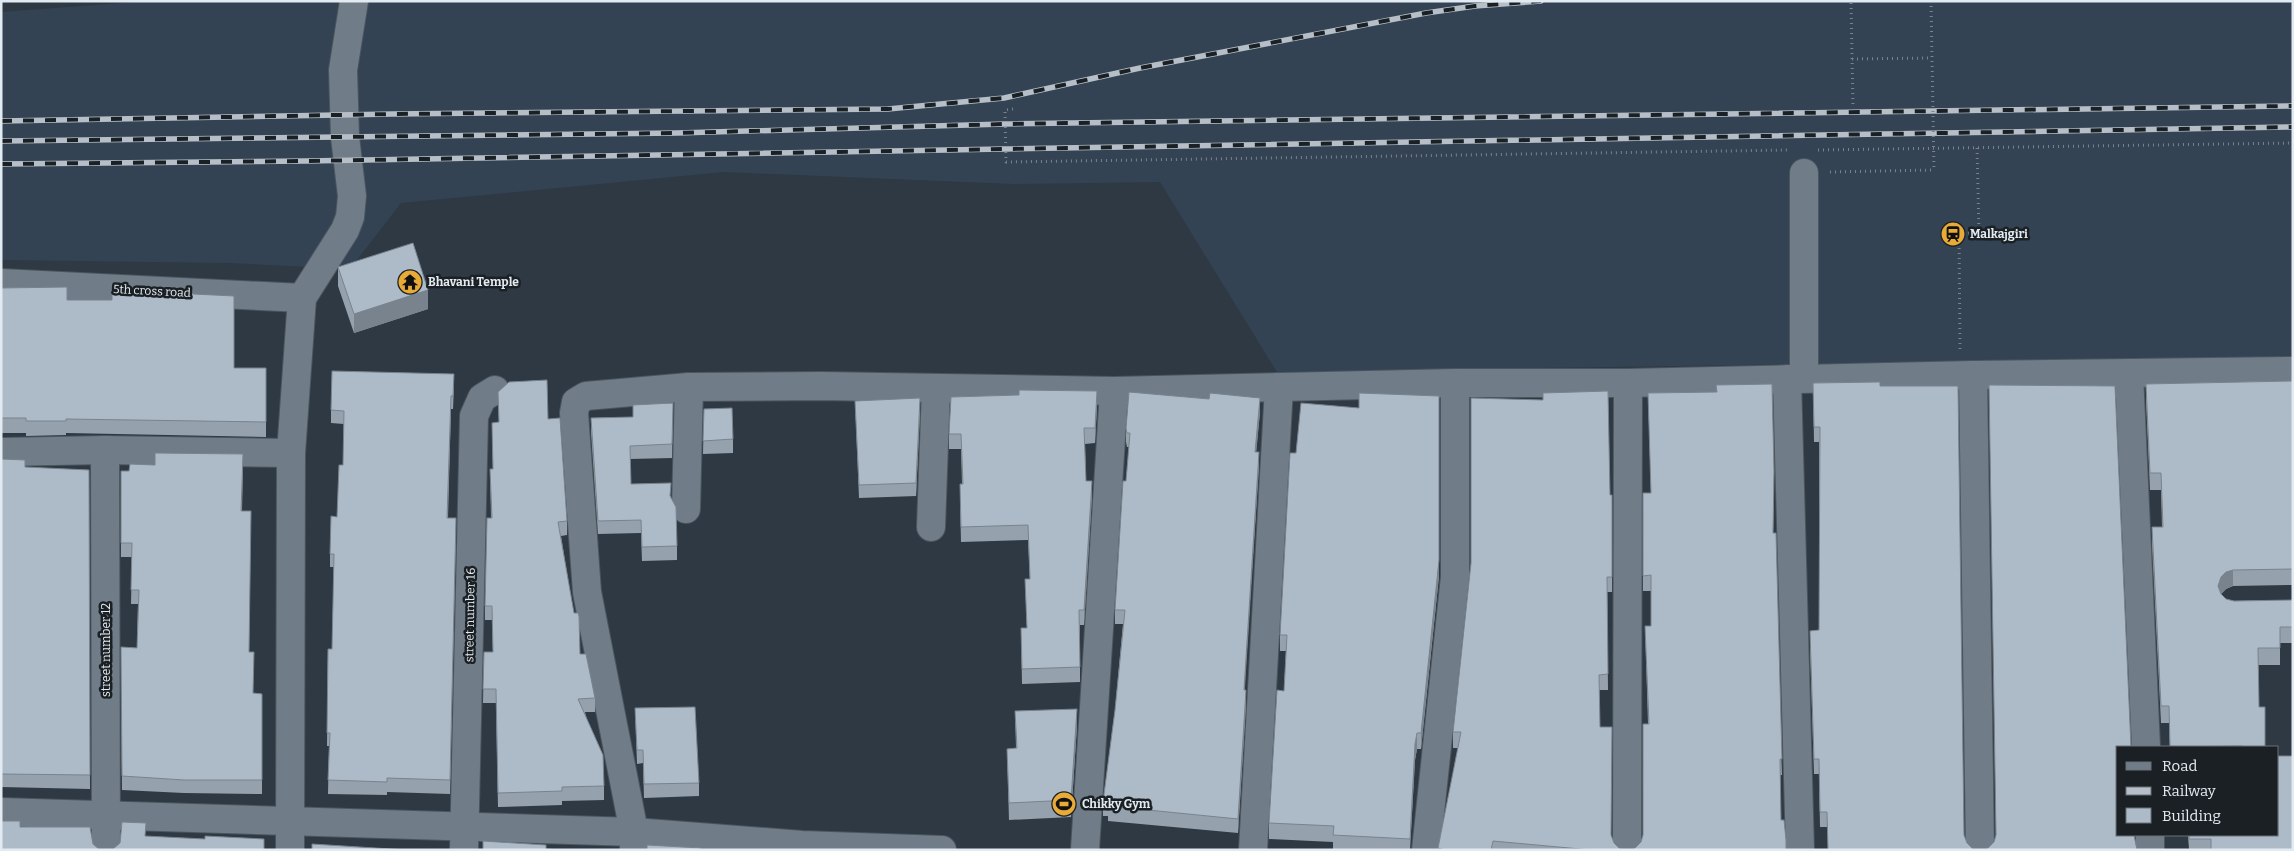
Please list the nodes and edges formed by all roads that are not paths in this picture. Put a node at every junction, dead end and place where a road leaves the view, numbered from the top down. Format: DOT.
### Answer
graph roads {
  1 [pos="354,1"];
  2 [pos="1803,158"];
  3 [pos="1,283"];
  4 [pos="302,298"];
  5 [pos="2293,371"];
  6 [pos="2129,374"];
  7 [pos="1966,375"];
  8 [pos="1795,378"];
  9 [pos="1455,383"];
  10 [pos="1628,383"];
  11 [pos="689,387"];
  12 [pos="1279,387"];
  13 [pos="936,388"];
  14 [pos="495,390"];
  15 [pos="1114,391"];
  16 [pos="106,450"];
  17 [pos="1,452"];
  18 [pos="290,453"];
  19 [pos="686,509"];
  20 [pos="931,528"];
  21 [pos="2146,746"];
  22 [pos="1,812"];
  23 [pos="106,815"];
  24 [pos="291,820"];
  25 [pos="2150,836"];
  26 [pos="464,838"];
  27 [pos="634,841"];
  28 [pos="802,848"];
  29 [pos="106,850"];
  30 [pos="290,850"];
  31 [pos="942,850"];
  32 [pos="1085,850"];
  33 [pos="1253,850"];
  34 [pos="1426,850"];
  35 [pos="1627,850"];
  36 [pos="1800,850"];
  37 [pos="1980,850"];
  38 [pos="2150,850"];
  1 -- 4 [label="street"];
  2 -- 8 [label="street"];
  3 -- 4 [label="street, 5th cross road"];
  4 -- 18 [label="street"];
  5 -- 6 [label="street"];
  6 -- 7 [label="street"];
  6 -- 21 [label="street"];
  7 -- 8 [label="street"];
  7 -- 37 [label="street"];
  8 -- 10 [label="street"];
  8 -- 36 [label="street"];
  9 -- 10 [label="street"];
  9 -- 12 [label="street"];
  9 -- 34 [label="street"];
  10 -- 35 [label="street"];
  11 -- 13 [label="street"];
  11 -- 19 [label="street"];
  11 -- 27 [label="street"];
  12 -- 15 [label="street"];
  12 -- 33 [label="street"];
  13 -- 15 [label="street"];
  13 -- 20 [label="street"];
  14 -- 26 [label="street, street number 16"];
  15 -- 32 [label="street"];
  16 -- 17 [label="street"];
  16 -- 18 [label="street"];
  16 -- 23 [label="street, street number 12"];
  18 -- 24 [label="street"];
  22 -- 23 [label="street"];
  23 -- 24 [label="street"];
  23 -- 29 [label="street, street number 12"];
  24 -- 26 [label="street"];
  24 -- 30 [label="street"];
  25 -- 38 [label="street"];
  26 -- 27 [label="street"];
  27 -- 28 [label="street"];
  28 -- 31 [label="street"];
}
